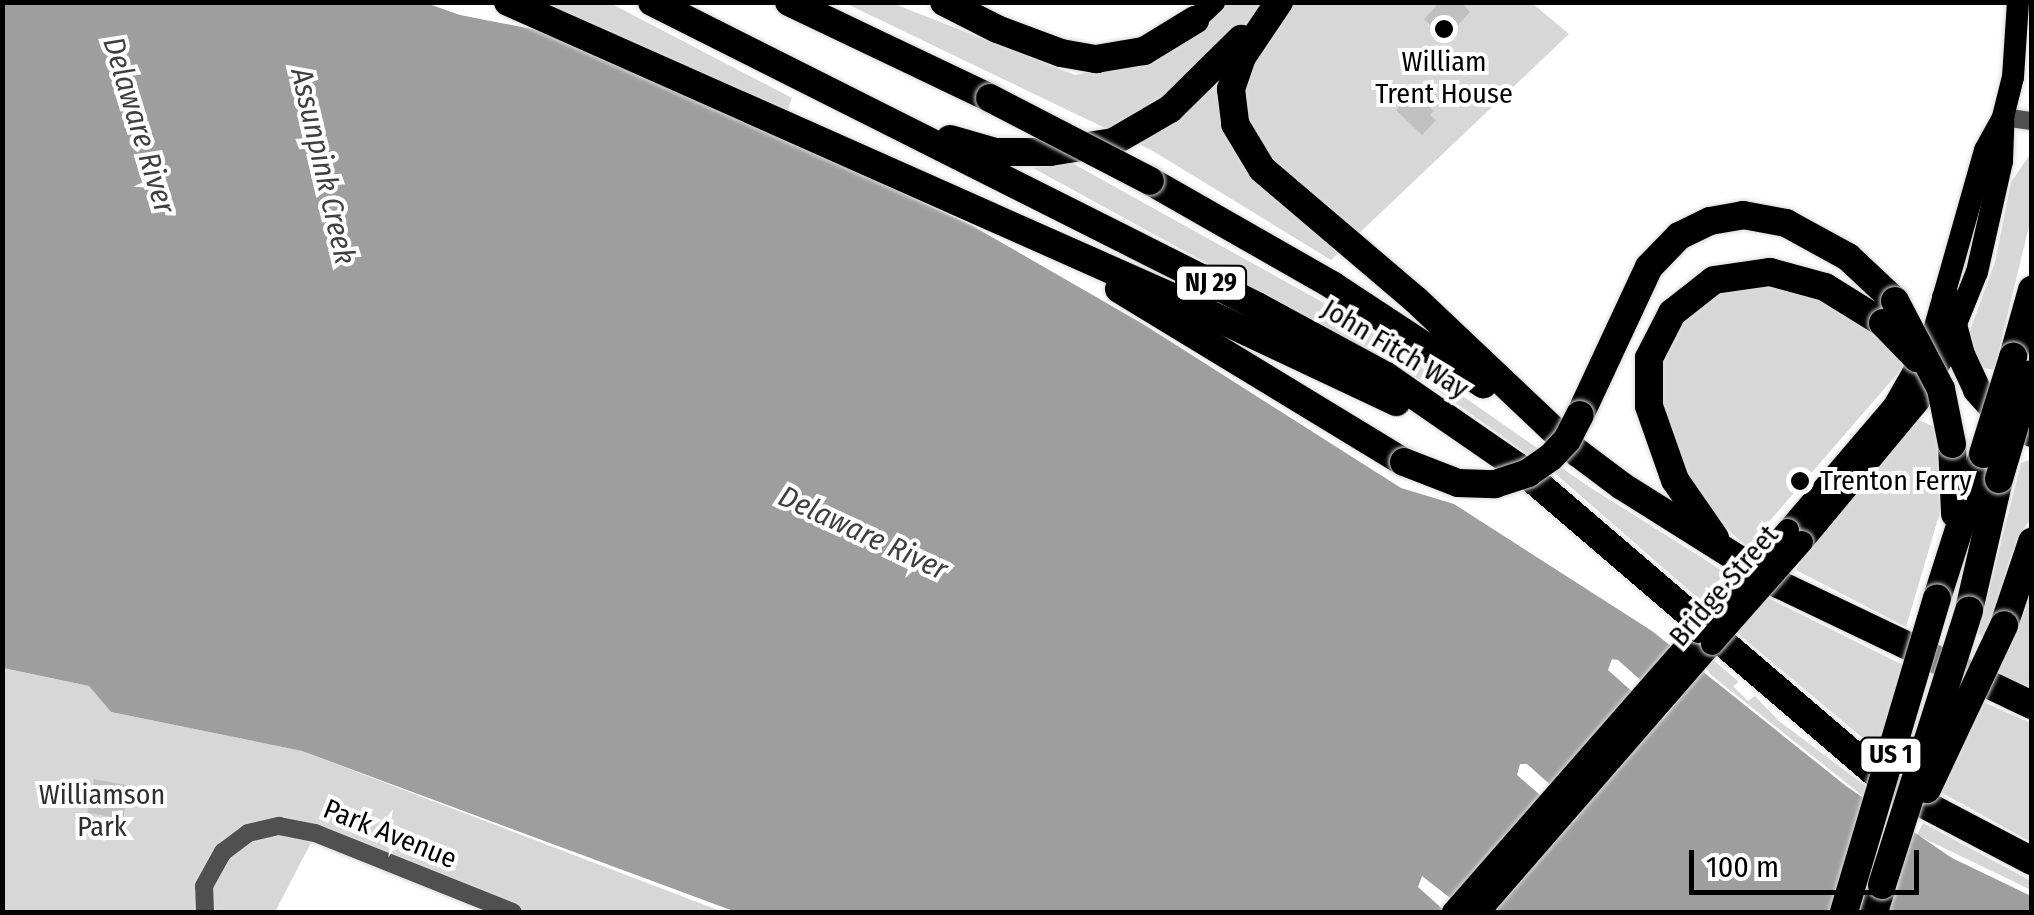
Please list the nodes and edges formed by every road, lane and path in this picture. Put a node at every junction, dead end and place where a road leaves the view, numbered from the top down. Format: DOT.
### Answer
graph roads {
  1 [pos="508,2"];
  2 [pos="652,2"];
  3 [pos="789,2"];
  4 [pos="944,2"];
  5 [pos="1277,2"];
  6 [pos="2018,2"];
  7 [pos="1204,11"];
  8 [pos="2003,117"];
  9 [pos="2032,120"];
  10 [pos="890,123"];
  11 [pos="1050,246"];
  12 [pos="2032,290"];
  13 [pos="1946,298"];
  14 [pos="1889,312"];
  15 [pos="1953,332"];
  16 [pos="2025,367"];
  17 [pos="2032,433"];
  18 [pos="1578,453"];
  19 [pos="1518,467"];
  20 [pos="1795,536"];
  21 [pos="2032,542"];
  22 [pos="1725,551"];
  23 [pos="1947,570"];
  24 [pos="2032,705"];
  25 [pos="1524,847"];
  26 [pos="2032,861"];
  27 [pos="1878,899"];
  28 [pos="205,912"];
  29 [pos="513,912"];
  30 [pos="1453,912"];
  31 [pos="1479,912"];
  32 [pos="1844,912"];
  1 -- 11 [label="highway"];
  2 -- 10 [label="highway, John Fitch Way / NJ 29"];
  3 -- 18 [label="highway, NJ 29, bridge"];
  4 -- 7 [label="highway"];
  5 -- 10 [label="highway"];
  5 -- 18 [label="highway"];
  6 -- 8 [label="main road"];
  8 -- 9 [label="street"];
  8 -- 13 [label="main road, Bridge Street"];
  8 -- 15 [label="main road, Bridge Street"];
  10 -- 19 [label="highway, John Fitch Way / NJ 29"];
  11 -- 14 [label="highway, bridge"];
  11 -- 19 [label="highway"];
  12 -- 16 [label="highway, US 1"];
  13 -- 15 [label="highway"];
  13 -- 20 [label="main road, Bridge Street"];
  14 -- 22 [label="highway"];
  14 -- 23 [label="highway, bridge"];
  15 -- 17 [label="highway"];
  15 -- 20 [label="main road, Bridge Street"];
  16 -- 23 [label="highway, US 1, bridge"];
  16 -- 27 [label="highway, US 1, bridge"];
  18 -- 22 [label="highway, NJ 29"];
  19 -- 26 [label="highway, John Fitch Way / NJ 29"];
  20 -- 25 [label="main road, Bridge Street, bridge"];
  21 -- 27 [label="highway, bridge"];
  22 -- 24 [label="highway, NJ 29"];
  23 -- 32 [label="highway, US 1, bridge"];
  25 -- 30 [label="main road"];
  25 -- 31 [label="main road"];
  28 -- 29 [label="street, Park Avenue"];
}
